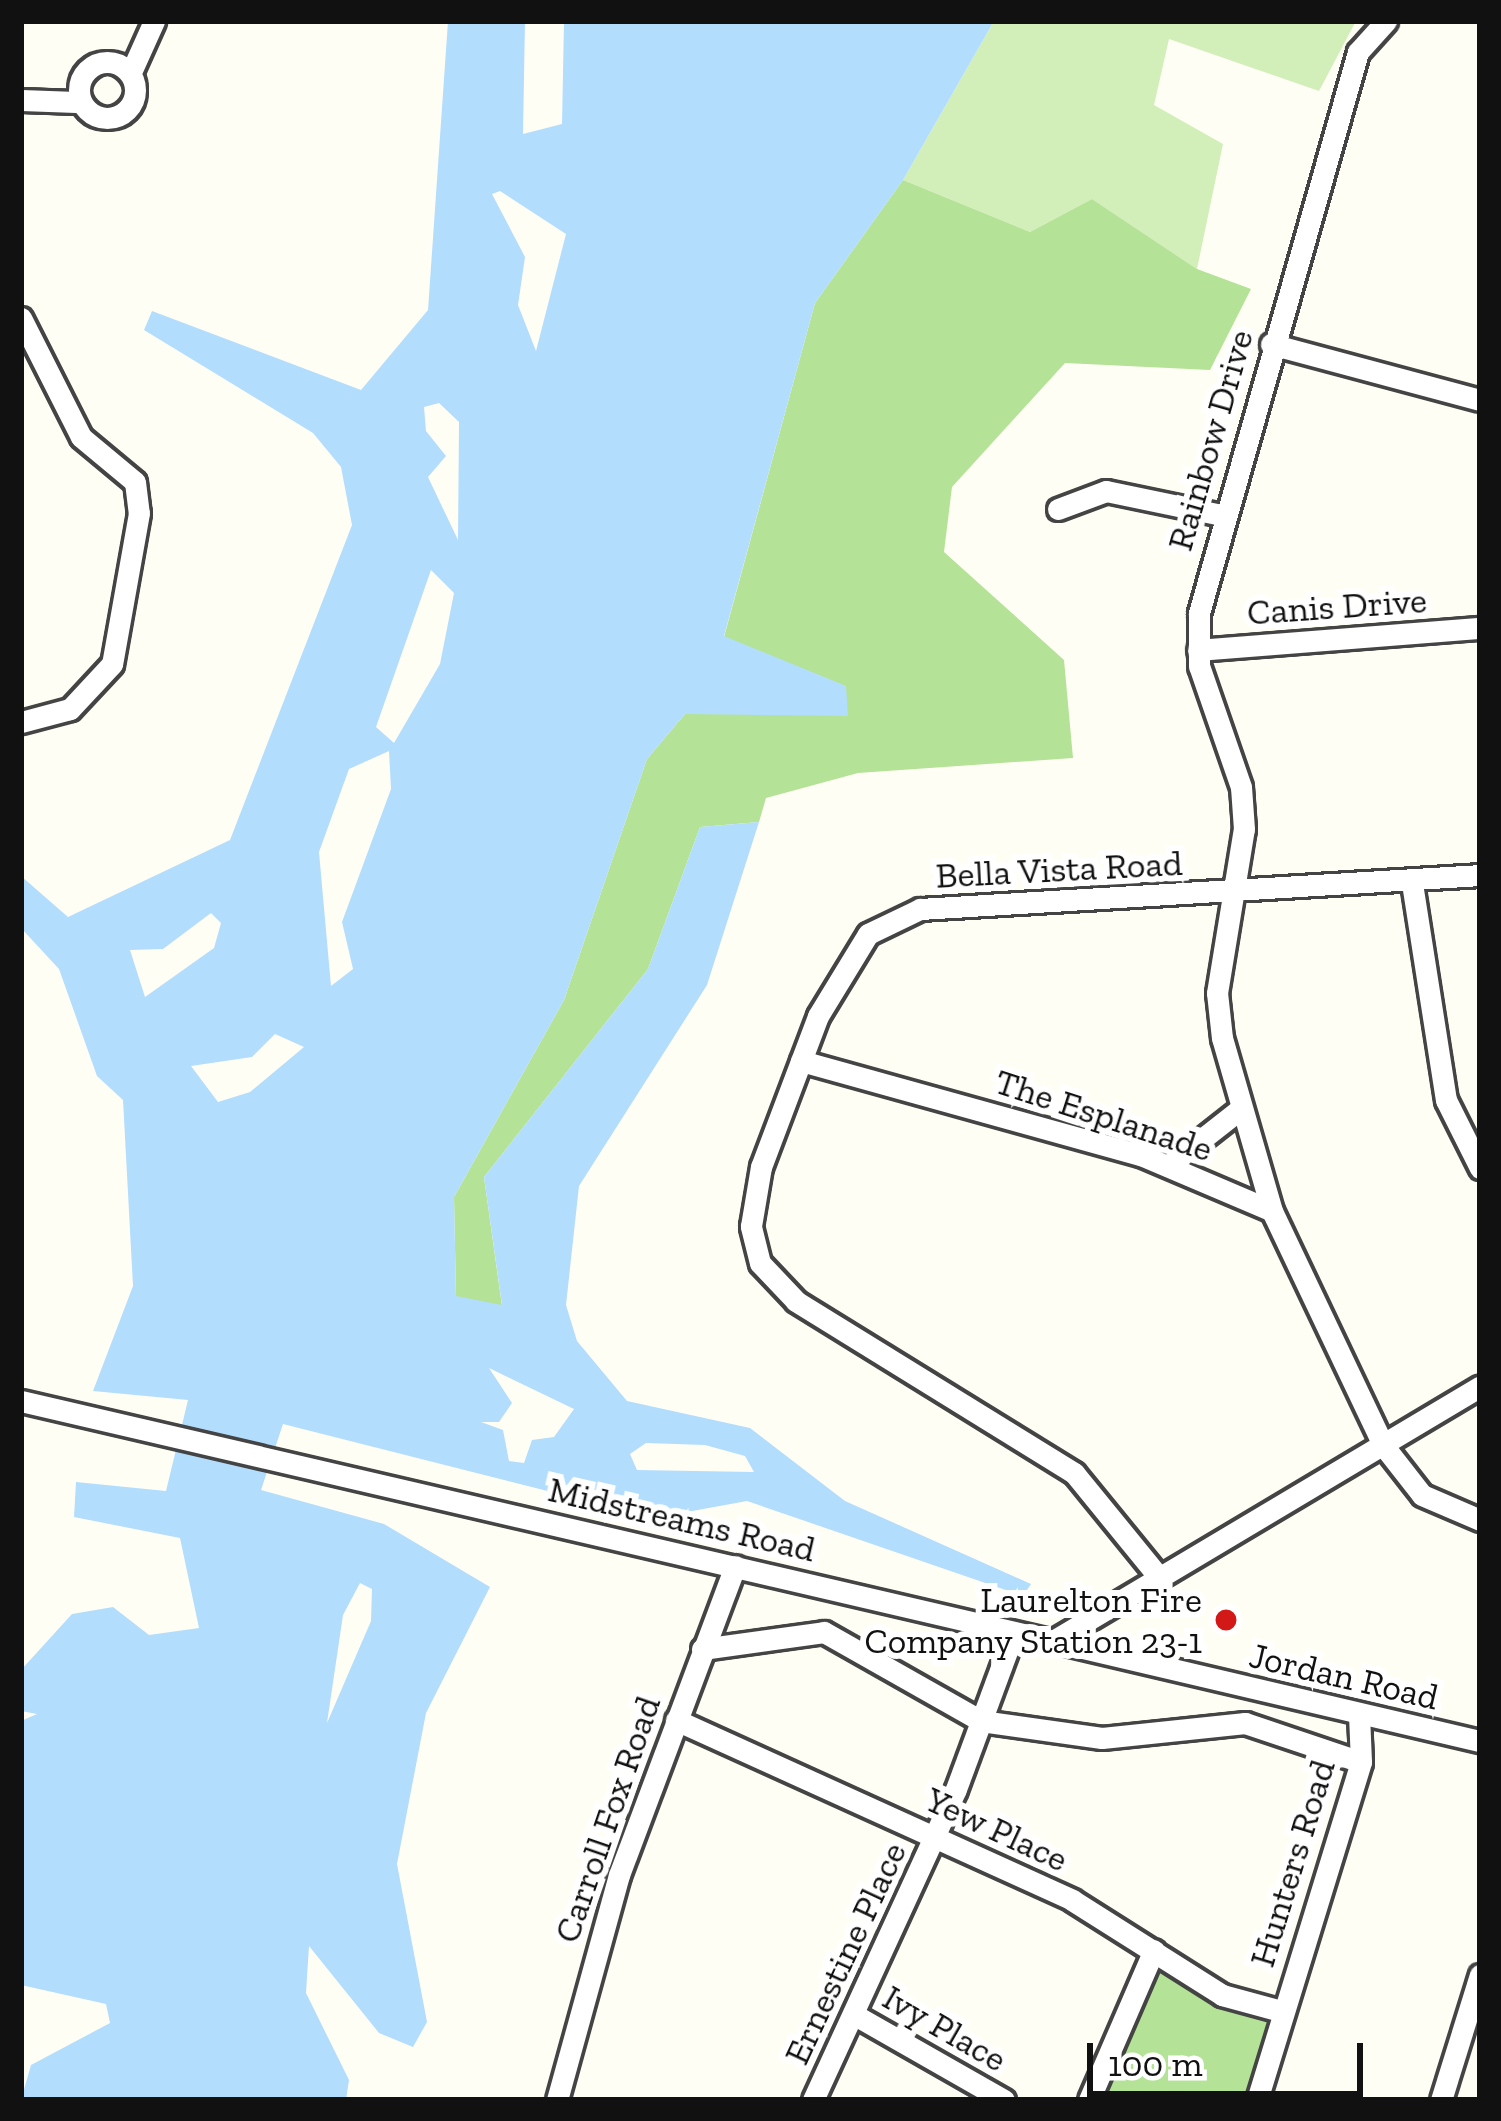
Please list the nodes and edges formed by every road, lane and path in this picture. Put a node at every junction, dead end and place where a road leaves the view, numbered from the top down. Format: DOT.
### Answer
graph roads {
  1 [pos="154,21"];
  2 [pos="1386,21"];
  3 [pos="132,70"];
  4 [pos="21,100"];
  5 [pos="76,102"];
  6 [pos="21,318"];
  7 [pos="1271,344"];
  8 [pos="1480,400"];
  9 [pos="1058,509"];
  10 [pos="1222,515"];
  11 [pos="1480,628"];
  12 [pos="1198,650"];
  13 [pos="21,722"];
  14 [pos="1480,875"];
  15 [pos="1412,883"];
  16 [pos="1236,892"];
  17 [pos="801,1061"];
  18 [pos="1239,1110"];
  19 [pos="1169,1165"];
  20 [pos="1480,1168"];
  21 [pos="1272,1210"];
  22 [pos="1480,1386"];
  23 [pos="21,1401"];
  24 [pos="1383,1445"];
  25 [pos="1480,1520"];
  26 [pos="735,1566"];
  27 [pos="1158,1576"];
  28 [pos="1014,1632"];
  29 [pos="1053,1641"];
  30 [pos="703,1649"];
  31 [pos="1359,1714"];
  32 [pos="676,1720"];
  33 [pos="981,1720"];
  34 [pos="1480,1741"];
  35 [pos="1361,1762"];
  36 [pos="935,1837"];
  37 [pos="1154,1950"];
  38 [pos="1480,1975"];
  39 [pos="1281,2011"];
  40 [pos="854,2014"];
  41 [pos="557,2100"];
  42 [pos="813,2100"];
  43 [pos="1004,2100"];
  44 [pos="1089,2100"];
  45 [pos="1257,2100"];
  46 [pos="1441,2100"];
  1 -- 3 [label="street"];
  2 -- 7 [label="street, Rainbow Drive"];
  3 -- 5 [label="street"];
  3 -- 5 [label="street"];
  4 -- 5 [label="street"];
  6 -- 13 [label="street"];
  7 -- 8 [label="street"];
  7 -- 10 [label="street, Rainbow Drive"];
  9 -- 10 [label="street"];
  10 -- 12 [label="street, Rainbow Drive"];
  11 -- 12 [label="street, Canis Drive"];
  12 -- 16 [label="street, Rainbow Drive"];
  14 -- 15 [label="street, Bella Vista Road"];
  15 -- 16 [label="street, Bella Vista Road"];
  15 -- 20 [label="street"];
  16 -- 17 [label="street, Bella Vista Road"];
  16 -- 18 [label="street, Rainbow Drive"];
  17 -- 19 [label="street, The Esplanade"];
  17 -- 27 [label="street, Bella Vista Road"];
  18 -- 19 [label="street"];
  18 -- 21 [label="street, Rainbow Drive"];
  19 -- 21 [label="street, The Esplanade"];
  21 -- 24 [label="street"];
  22 -- 24 [label="street"];
  23 -- 26 [label="street, Midstreams Road"];
  24 -- 25 [label="street"];
  24 -- 27 [label="street"];
  26 -- 28 [label="street, Midstreams Road"];
  26 -- 30 [label="street, Carroll Fox Road"];
  27 -- 29 [label="street"];
  28 -- 29 [label="street, Midstreams Road"];
  28 -- 33 [label="street, Ernestine Place"];
  29 -- 31 [label="street, Jordan Road"];
  30 -- 32 [label="street, Carroll Fox Road"];
  30 -- 33 [label="street"];
  31 -- 34 [label="street, Jordan Road"];
  31 -- 35 [label="street, Hunters Road"];
  32 -- 36 [label="street, Yew Place"];
  32 -- 41 [label="street, Carroll Fox Road"];
  33 -- 35 [label="street"];
  33 -- 36 [label="street, Ernestine Place"];
  35 -- 39 [label="street, Hunters Road"];
  36 -- 37 [label="street, Yew Place"];
  36 -- 40 [label="street, Ernestine Place"];
  37 -- 39 [label="street, Yew Place"];
  37 -- 44 [label="street"];
  38 -- 46 [label="street"];
  39 -- 45 [label="street, Hunters Road"];
  40 -- 42 [label="street, Ernestine Place"];
  40 -- 43 [label="street, Ivy Place"];
}
